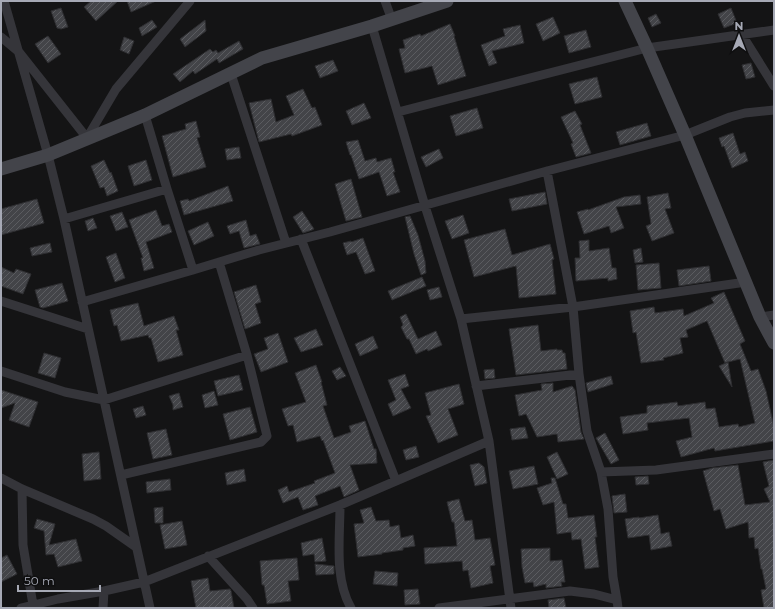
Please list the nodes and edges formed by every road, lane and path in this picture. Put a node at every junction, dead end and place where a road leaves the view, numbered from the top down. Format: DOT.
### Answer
graph roads {
  1 [pos="4,1"];
  2 [pos="190,1"];
  3 [pos="385,1"];
  4 [pos="448,1"];
  5 [pos="625,1"];
  6 [pos="392,20"];
  7 [pos="372,26"];
  8 [pos="774,30"];
  9 [pos="742,35"];
  10 [pos="1,37"];
  11 [pos="647,48"];
  12 [pos="19,52"];
  13 [pos="231,74"];
  14 [pos="774,86"];
  15 [pos="774,110"];
  16 [pos="398,112"];
  17 [pos="145,115"];
  18 [pos="685,135"];
  19 [pos="87,138"];
  20 [pos="48,154"];
  21 [pos="1,169"];
  22 [pos="547,171"];
  23 [pos="167,189"];
  24 [pos="425,206"];
  25 [pos="64,219"];
  26 [pos="301,239"];
  27 [pos="286,243"];
  28 [pos="219,262"];
  29 [pos="193,270"];
  30 [pos="746,282"];
  31 [pos="1,301"];
  32 [pos="82,302"];
  33 [pos="573,307"];
  34 [pos="774,315"];
  35 [pos="760,317"];
  36 [pos="461,319"];
  37 [pos="88,329"];
  38 [pos="774,343"];
  39 [pos="247,354"];
  40 [pos="1,370"];
  41 [pos="579,374"];
  42 [pos="476,386"];
  43 [pos="104,400"];
  44 [pos="488,441"];
  45 [pos="774,454"];
  46 [pos="601,472"];
  47 [pos="121,475"];
  48 [pos="1,478"];
  49 [pos="396,481"];
  50 [pos="22,489"];
  51 [pos="340,505"];
  52 [pos="136,547"];
  53 [pos="208,556"];
  54 [pos="144,582"];
  55 [pos="104,591"];
  56 [pos="510,598"];
  57 [pos="617,604"];
  58 [pos="33,605"];
  59 [pos="21,608"];
  60 [pos="103,608"];
  61 [pos="150,608"];
  62 [pos="253,608"];
  63 [pos="352,608"];
  64 [pos="440,608"];
  65 [pos="511,608"];
  1 -- 12 [label="street"];
  2 -- 19 [label="street"];
  3 -- 6 [label="street"];
  4 -- 6 [label="main road"];
  5 -- 11 [label="main road"];
  6 -- 7 [label="main road"];
  7 -- 13 [label="main road"];
  7 -- 16 [label="street"];
  8 -- 9 [label="street"];
  9 -- 11 [label="street"];
  9 -- 14 [label="street"];
  10 -- 12 [label="street"];
  11 -- 16 [label="street"];
  11 -- 18 [label="main road"];
  12 -- 19 [label="street"];
  12 -- 20 [label="street"];
  13 -- 17 [label="main road"];
  13 -- 27 [label="street"];
  15 -- 18 [label="street"];
  16 -- 24 [label="street"];
  17 -- 19 [label="main road"];
  17 -- 23 [label="street"];
  18 -- 22 [label="street"];
  18 -- 30 [label="main road"];
  19 -- 20 [label="main road"];
  20 -- 21 [label="main road"];
  20 -- 25 [label="street"];
  22 -- 24 [label="street"];
  22 -- 33 [label="street"];
  23 -- 25 [label="street"];
  23 -- 29 [label="street"];
  24 -- 26 [label="street"];
  24 -- 36 [label="street"];
  25 -- 32 [label="street"];
  26 -- 27 [label="street"];
  26 -- 49 [label="street"];
  27 -- 28 [label="street"];
  28 -- 29 [label="street"];
  28 -- 39 [label="street"];
  29 -- 32 [label="street"];
  30 -- 33 [label="street"];
  30 -- 35 [label="main road"];
  31 -- 37 [label="street"];
  32 -- 37 [label="street"];
  33 -- 36 [label="street"];
  33 -- 41 [label="street"];
  34 -- 35 [label="street"];
  35 -- 38 [label="main road"];
  36 -- 42 [label="street"];
  37 -- 43 [label="street"];
  39 -- 43 [label="street"];
  39 -- 47 [label="street"];
  40 -- 43 [label="street"];
  41 -- 42 [label="street"];
  41 -- 46 [label="street"];
  42 -- 44 [label="street"];
  43 -- 47 [label="street"];
  44 -- 49 [label="street"];
  44 -- 56 [label="street"];
  45 -- 46 [label="street"];
  46 -- 57 [label="street"];
  47 -- 52 [label="street"];
  48 -- 50 [label="street"];
  49 -- 51 [label="street"];
  50 -- 52 [label="street"];
  50 -- 58 [label="street"];
  51 -- 53 [label="street"];
  51 -- 63 [label="street"];
  52 -- 54 [label="street"];
  53 -- 54 [label="street"];
  53 -- 62 [label="street"];
  54 -- 55 [label="street"];
  54 -- 61 [label="street"];
  55 -- 58 [label="street"];
  55 -- 60 [label="street"];
  56 -- 57 [label="street"];
  56 -- 64 [label="street"];
  56 -- 65 [label="street"];
  58 -- 59 [label="street"];
}
